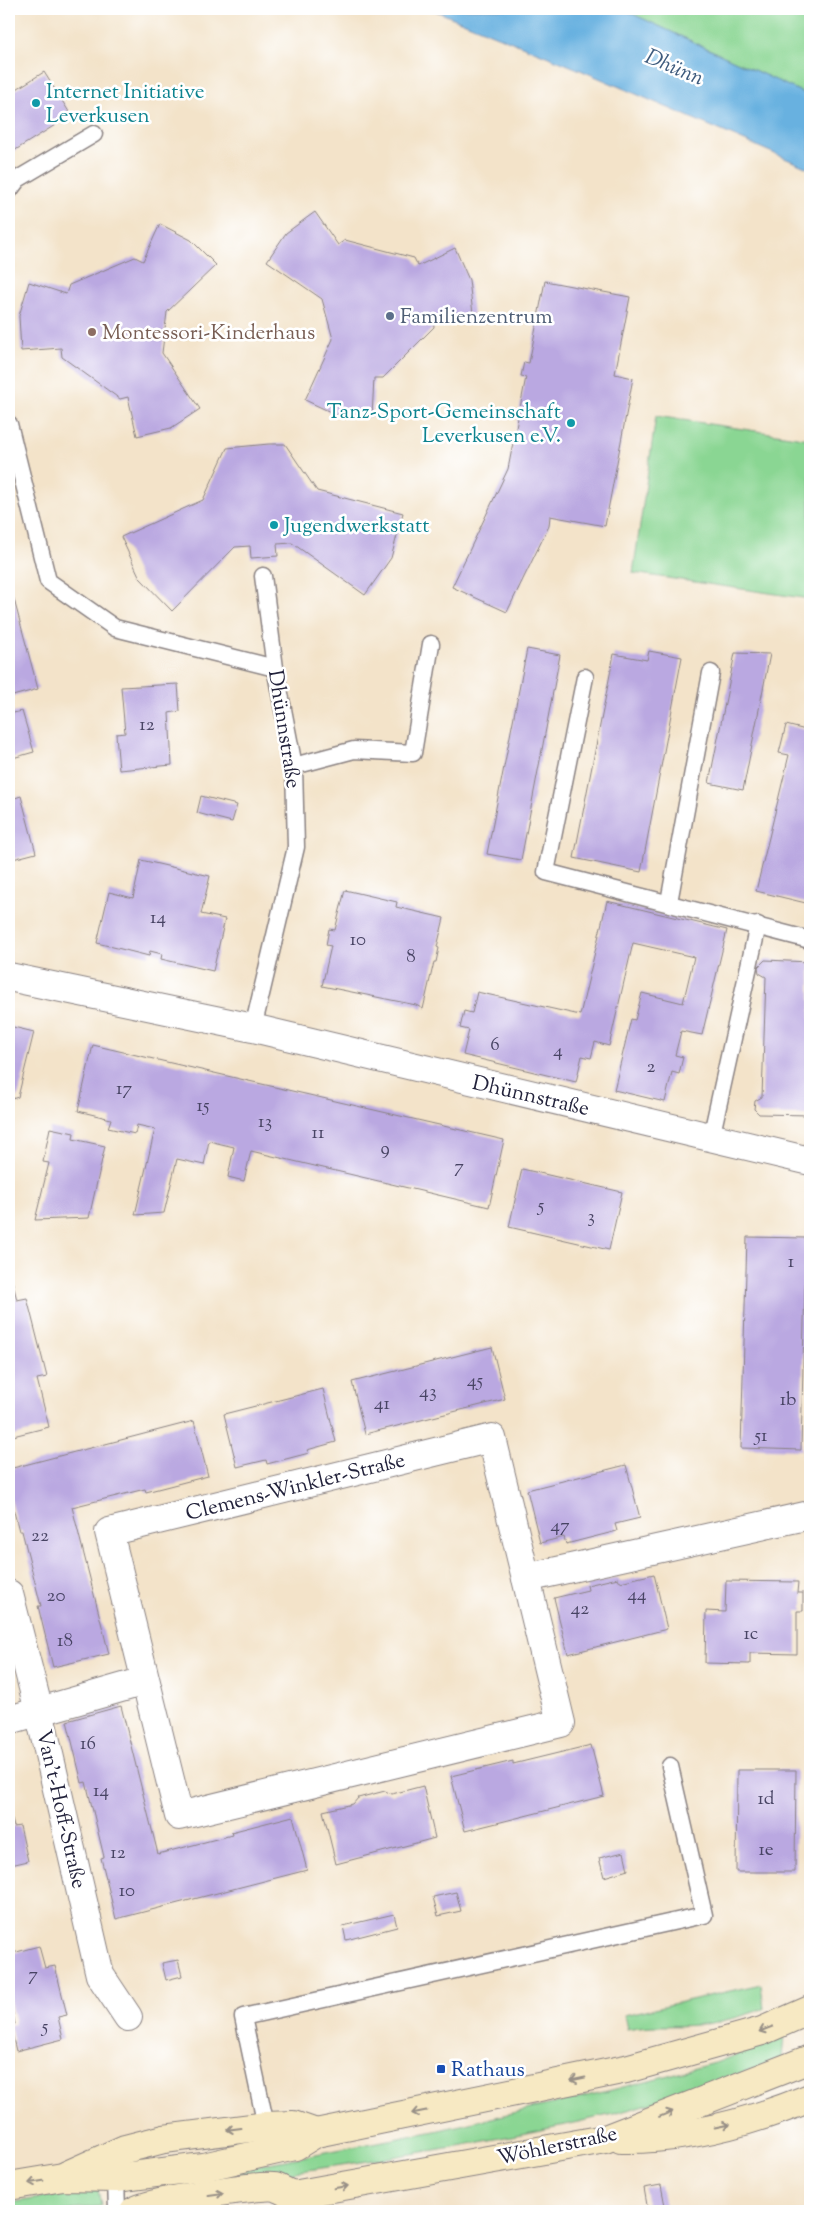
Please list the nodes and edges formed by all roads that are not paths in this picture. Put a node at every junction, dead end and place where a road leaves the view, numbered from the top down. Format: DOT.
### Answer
graph roads {
  1 [pos="94,134"];
  2 [pos="9,191"];
  3 [pos="9,424"];
  4 [pos="263,576"];
  5 [pos="431,644"];
  6 [pos="275,668"];
  7 [pos="711,673"];
  8 [pos="585,677"];
  9 [pos="294,766"];
  10 [pos="669,902"];
  11 [pos="758,925"];
  12 [pos="810,940"];
  13 [pos="9,977"];
  14 [pos="253,1028"];
  15 [pos="712,1138"];
  16 [pos="810,1161"];
  17 [pos="810,1515"];
  18 [pos="526,1578"];
  19 [pos="9,1594"];
  20 [pos="145,1681"];
  21 [pos="39,1711"];
  22 [pos="9,1720"];
  23 [pos="670,1766"];
  24 [pos="810,2010"];
  25 [pos="128,2017"];
  26 [pos="810,2059"];
  27 [pos="810,2098"];
  28 [pos="266,2126"];
  29 [pos="316,2133"];
  30 [pos="604,2139"];
  31 [pos="63,2177"];
  32 [pos="116,2178"];
  33 [pos="9,2186"];
  34 [pos="285,2203"];
  35 [pos="117,2211"];
  36 [pos="134,2211"];
  1 -- 2 [label="lane"];
  3 -- 6 [label="lane"];
  4 -- 6 [label="lane, Dhünnstraße"];
  5 -- 9 [label="lane"];
  6 -- 9 [label="lane, Dhünnstraße"];
  7 -- 10 [label="lane"];
  8 -- 10 [label="lane"];
  9 -- 14 [label="lane, Dhünnstraße"];
  10 -- 11 [label="lane"];
  11 -- 12 [label="lane"];
  11 -- 15 [label="lane"];
  13 -- 14 [label="street, Dhünnstraße"];
  14 -- 15 [label="street, Dhünnstraße"];
  15 -- 16 [label="street, Dhünnstraße"];
  17 -- 18 [label="street"];
  18 -- 20 [label="street, Clemens-Winkler-Straße"];
  18 -- 20 [label="street, Clemens-Winkler-Straße"];
  19 -- 21 [label="street, Van't-Hoff-Straße"];
  20 -- 21 [label="street"];
  21 -- 22 [label="street"];
  21 -- 25 [label="street, Van't-Hoff-Straße"];
  23 -- 28 [label="lane"];
  24 -- 29 [label="main road, one-way"];
  30 -- 26 [label="main road, Wöhlerstraße, one-way"];
  30 -- 27 [label="main road, one-way"];
  28 -- 29 [label="main road"];
  28 -- 31 [label="main road, one-way"];
  29 -- 32 [label="main road"];
  34 -- 30 [label="main road, Wöhlerstraße, one-way"];
  31 -- 32 [label="main road"];
  31 -- 33 [label="main road, one-way"];
  32 -- 35 [label="lane"];
  36 -- 34 [label="main road, Wöhlerstraße, one-way"];
}
